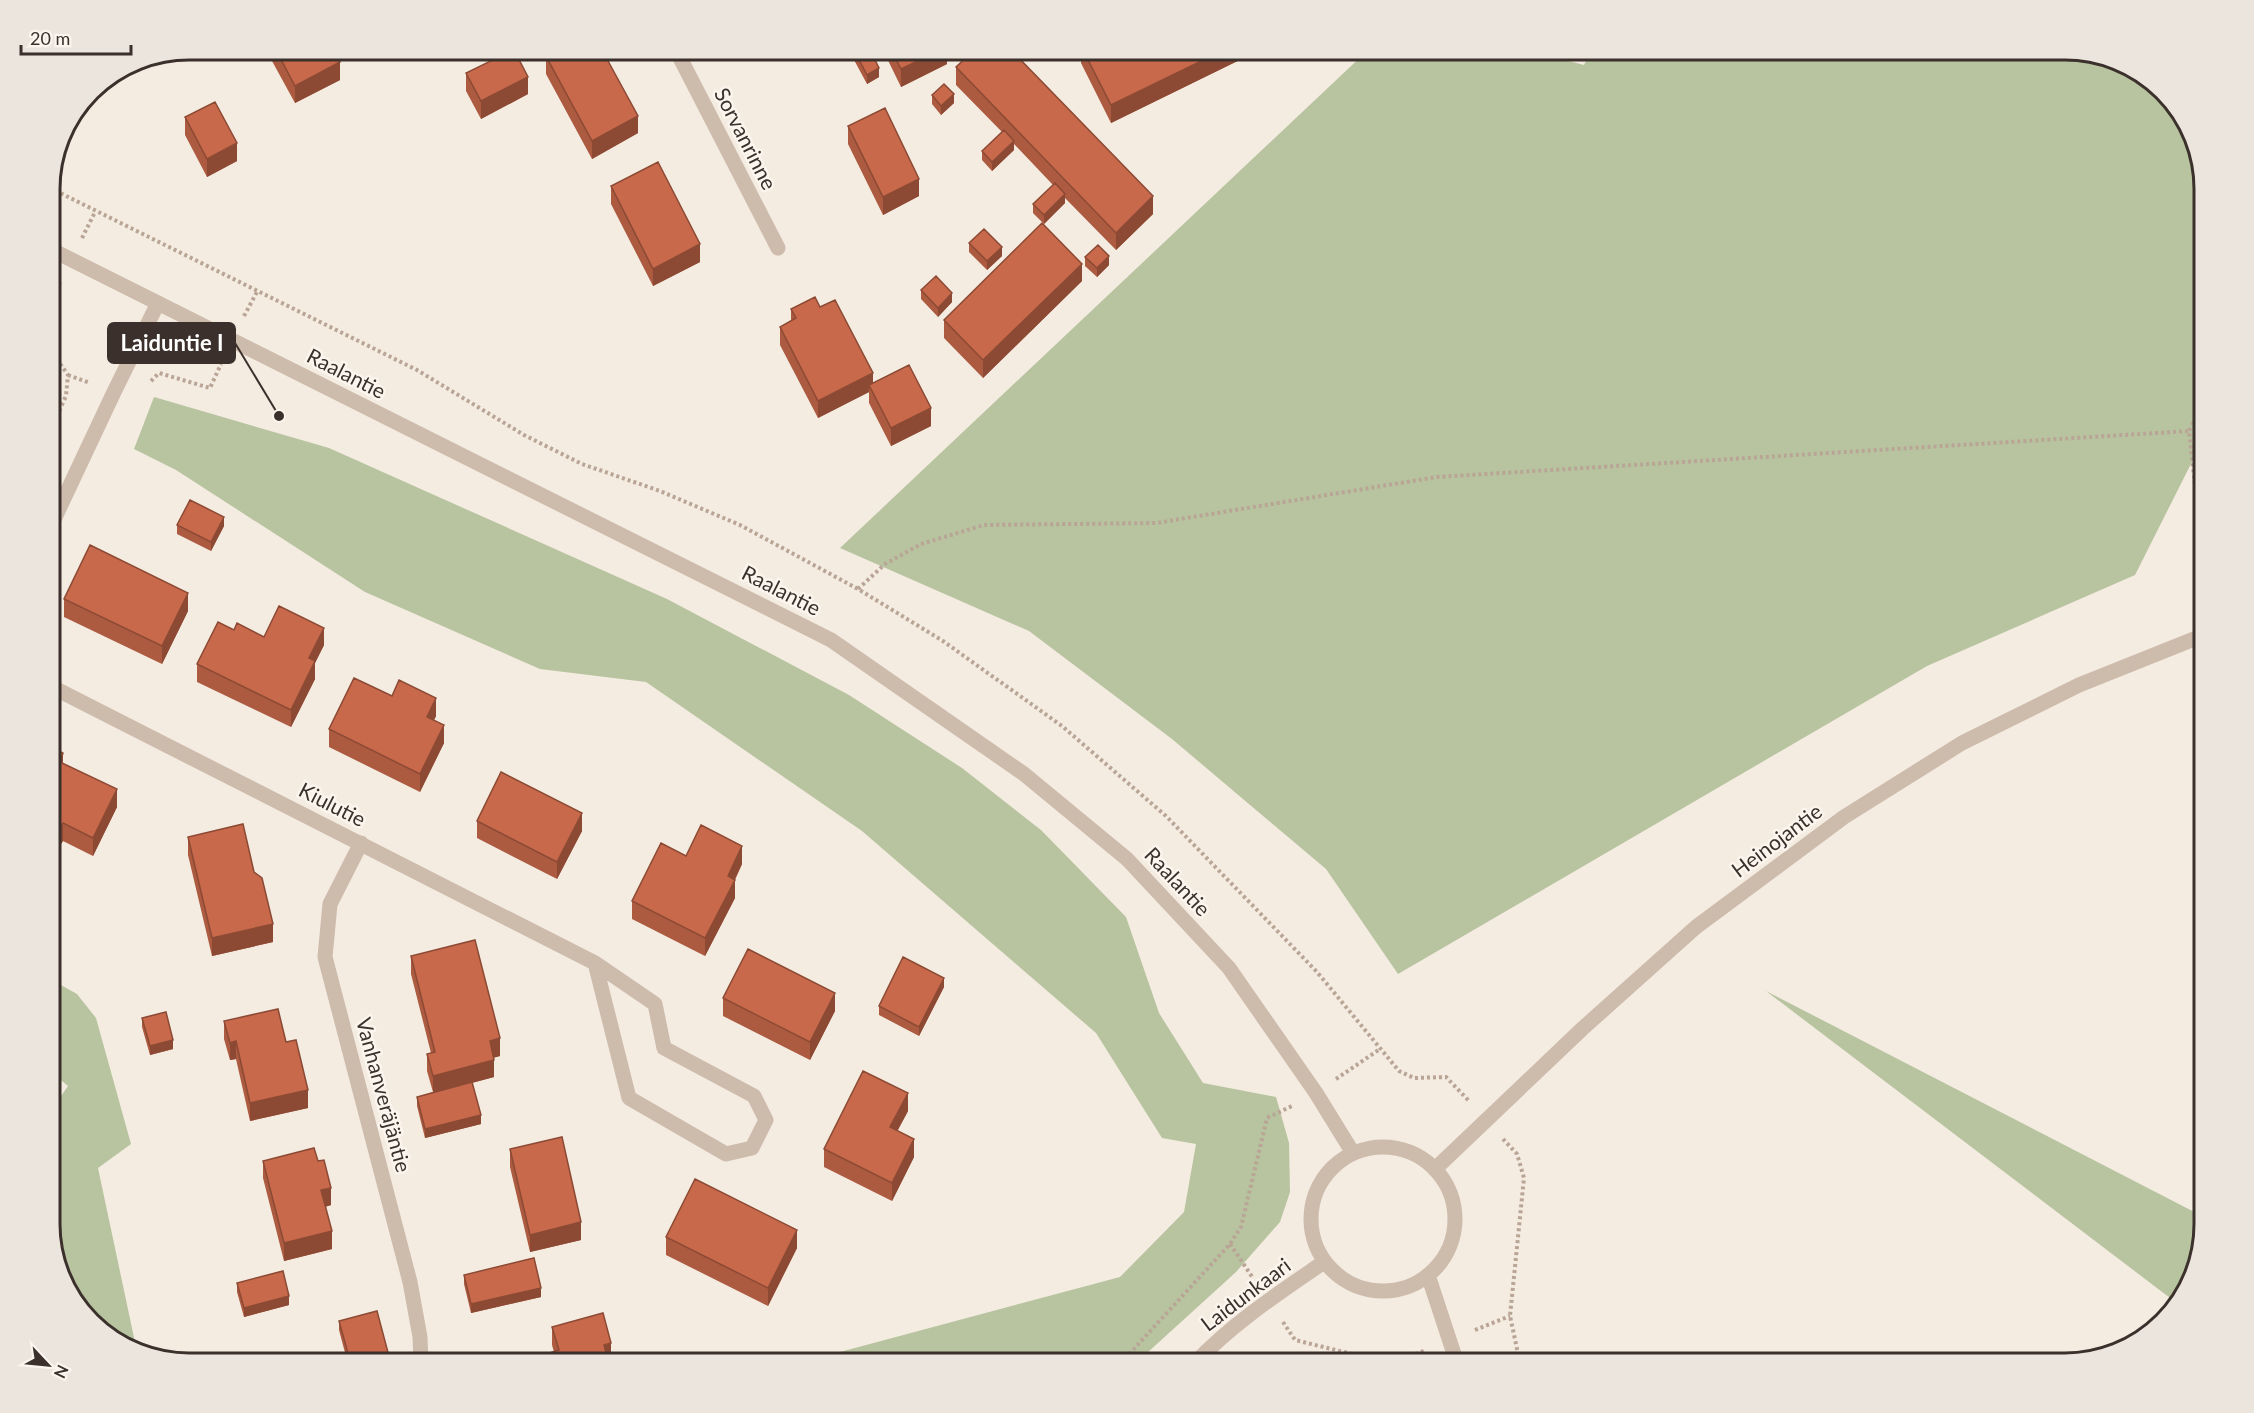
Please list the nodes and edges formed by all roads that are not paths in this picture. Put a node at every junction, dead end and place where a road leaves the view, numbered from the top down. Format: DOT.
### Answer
graph roads {
  1 [pos="681,60"];
  2 [pos="778,248"];
  3 [pos="60,254"];
  4 [pos="158,303"];
  5 [pos="60,507"];
  6 [pos="2194,639"];
  7 [pos="60,691"];
  8 [pos="361,843"];
  9 [pos="595,963"];
  10 [pos="1353,1153"];
  11 [pos="1435,1169"];
  12 [pos="1324,1262"];
  13 [pos="1428,1275"];
  14 [pos="421,1353"];
  15 [pos="1206,1353"];
  16 [pos="1453,1353"];
  1 -- 2 [label="street, Sorvanrinne"];
  3 -- 4 [label="street, Raalantie"];
  4 -- 5 [label="street"];
  4 -- 10 [label="street, Raalantie"];
  6 -- 11 [label="street, Heinojantie"];
  7 -- 8 [label="street, Kiulutie"];
  8 -- 9 [label="street, Kiulutie"];
  8 -- 14 [label="street, Vanhanveräjäntie"];
  9 -- 9 [label="street, Kiulutie"];
  10 -- 11 [label="street"];
  10 -- 12 [label="street"];
  11 -- 13 [label="street"];
  12 -- 13 [label="street"];
  12 -- 15 [label="street, Laidunkaari"];
  13 -- 16 [label="street"];
}
